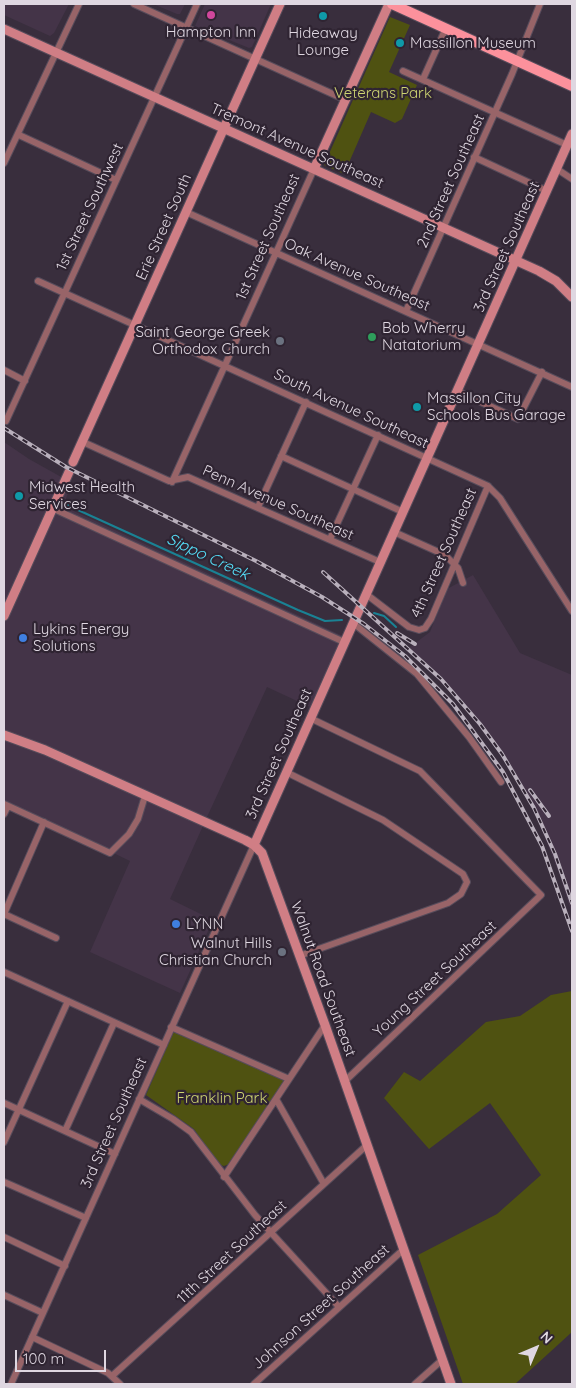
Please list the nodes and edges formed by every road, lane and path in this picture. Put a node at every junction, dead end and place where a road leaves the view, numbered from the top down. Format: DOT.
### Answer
graph roads {
  1 [pos="79,4"];
  2 [pos="134,4"];
  3 [pos="197,4"];
  4 [pos="280,4"];
  5 [pos="391,4"];
  6 [pos="540,4"];
  7 [pos="186,28"];
  8 [pos="446,28"];
  9 [pos="4,29"];
  10 [pos="56,53"];
  11 [pos="255,60"];
  12 [pos="516,61"];
  13 [pos="403,70"];
  14 [pos="423,79"];
  15 [pos="572,86"];
  16 [pos="154,98"];
  17 [pos="346,100"];
  18 [pos="494,112"];
  19 [pos="224,128"];
  20 [pos="572,134"];
  21 [pos="19,135"];
  22 [pos="567,145"];
  23 [pos="474,158"];
  24 [pos="4,163"];
  25 [pos="314,169"];
  26 [pos="557,169"];
  27 [pos="572,179"];
  28 [pos="116,180"];
  29 [pos="547,191"];
  30 [pos="186,212"];
  31 [pos="443,227"];
  32 [pos="276,252"];
  33 [pos="516,260"];
  34 [pos="38,281"];
  35 [pos="64,294"];
  36 [pos="572,298"];
  37 [pos="406,311"];
  38 [pos="135,325"];
  39 [pos="478,343"];
  40 [pos="225,366"];
  41 [pos="4,370"];
  42 [pos="542,372"];
  43 [pos="25,381"];
  44 [pos="572,387"];
  45 [pos="458,391"];
  46 [pos="306,402"];
  47 [pos="6,422"];
  48 [pos="378,435"];
  49 [pos="83,442"];
  50 [pos="281,456"];
  51 [pos="427,458"];
  52 [pos="73,462"];
  53 [pos="69,472"];
  54 [pos="172,482"];
  55 [pos="488,486"];
  56 [pos="353,489"];
  57 [pos="258,507"];
  58 [pos="52,508"];
  59 [pos="403,512"];
  60 [pos="394,532"];
  61 [pos="330,540"];
  62 [pos="380,562"];
  63 [pos="454,562"];
  64 [pos="463,583"];
  65 [pos="366,594"];
  66 [pos="572,611"];
  67 [pos="4,616"];
  68 [pos="352,623"];
  69 [pos="344,642"];
  70 [pos="310,718"];
  71 [pos="4,734"];
  72 [pos="286,772"];
  73 [pos="501,782"];
  74 [pos="145,796"];
  75 [pos="6,805"];
  76 [pos="4,814"];
  77 [pos="44,822"];
  78 [pos="254,845"];
  79 [pos="4,914"];
  80 [pos="56,938"];
  81 [pos="299,956"];
  82 [pos="4,972"];
  83 [pos="68,1001"];
  84 [pos="114,1023"];
  85 [pos="325,1025"];
  86 [pos="171,1028"];
  87 [pos="164,1045"];
  88 [pos="289,1079"];
  89 [pos="345,1081"];
  90 [pos="276,1098"];
  91 [pos="139,1099"];
  92 [pos="4,1103"];
  93 [pos="19,1110"];
  94 [pos="65,1131"];
  95 [pos="4,1142"];
  96 [pos="367,1145"];
  97 [pos="115,1154"];
  98 [pos="224,1177"];
  99 [pos="4,1182"];
  100 [pos="324,1184"];
  101 [pos="86,1218"];
  102 [pos="271,1232"];
  103 [pos="4,1237"];
  104 [pos="404,1249"];
  105 [pos="65,1266"];
  106 [pos="4,1295"];
  107 [pos="339,1307"];
  108 [pos="43,1313"];
  109 [pos="32,1337"];
  110 [pos="442,1360"];
  111 [pos="112,1376"];
  112 [pos="11,1384"];
  113 [pos="120,1384"];
  114 [pos="254,1384"];
  115 [pos="415,1384"];
  116 [pos="451,1384"];
  1 -- 10 [label="street"];
  2 -- 7 [label="street"];
  3 -- 7 [label="street, 1st Street Southwest"];
  4 -- 11 [label="street, Erie Street South"];
  5 -- 8 [label="main road"];
  5 -- 17 [label="street, 1st Street Southeast"];
  6 -- 12 [label="street, 2nd Street Southeast"];
  7 -- 11 [label="street"];
  7 -- 16 [label="street, 1st Street Southwest"];
  8 -- 12 [label="main road"];
  8 -- 14 [label="street"];
  9 -- 10 [label="street, Tremont Avenue Southeast"];
  10 -- 16 [label="street, Tremont Avenue Southeast"];
  10 -- 21 [label="street"];
  11 -- 17 [label="street"];
  11 -- 19 [label="street, Erie Street South"];
  12 -- 15 [label="main road"];
  12 -- 18 [label="street, 2nd Street Southeast"];
  13 -- 14 [label="street"];
  14 -- 18 [label="street"];
  16 -- 19 [label="street, Tremont Avenue Southeast"];
  16 -- 28 [label="street, 1st Street Southwest"];
  17 -- 25 [label="street, 1st Street Southeast"];
  18 -- 22 [label="street"];
  18 -- 23 [label="street, 2nd Street Southeast"];
  19 -- 25 [label="street, Tremont Avenue Southeast"];
  19 -- 30 [label="street, Erie Street South"];
  20 -- 22 [label="street, 3rd Street Southeast"];
  21 -- 24 [label="street"];
  21 -- 28 [label="street"];
  22 -- 26 [label="street, 3rd Street Southeast"];
  23 -- 29 [label="street"];
  23 -- 31 [label="street, 2nd Street Southeast"];
  25 -- 31 [label="street, Tremont Avenue Southeast"];
  25 -- 32 [label="street, 1st Street Southeast"];
  26 -- 27 [label="street"];
  26 -- 29 [label="street, 3rd Street Southeast"];
  28 -- 35 [label="street, 1st Street Southwest"];
  29 -- 33 [label="street, 3rd Street Southeast"];
  30 -- 32 [label="street, Oak Avenue Southeast"];
  30 -- 38 [label="street, Erie Street South"];
  31 -- 33 [label="street, Tremont Avenue Southeast"];
  31 -- 37 [label="street, 2nd Street Southeast"];
  32 -- 37 [label="street, Oak Avenue Southeast"];
  32 -- 40 [label="street, 1st Street Southeast"];
  33 -- 36 [label="street, Tremont Avenue Southeast"];
  33 -- 39 [label="street, 3rd Street Southeast"];
  34 -- 35 [label="street, South Avenue Southeast"];
  35 -- 38 [label="street, South Avenue Southeast"];
  35 -- 43 [label="street, 1st Street Southwest"];
  37 -- 39 [label="street, Oak Avenue Southeast"];
  38 -- 40 [label="street, South Avenue Southeast"];
  38 -- 49 [label="street, Erie Street South"];
  39 -- 42 [label="street, Oak Avenue Southeast"];
  39 -- 45 [label="street, 3rd Street Southeast"];
  40 -- 46 [label="street, South Avenue Southeast"];
  40 -- 54 [label="street, 1st Street Southeast"];
  41 -- 43 [label="street"];
  42 -- 44 [label="street, Oak Avenue Southeast"];
  42 -- 45 [label="street"];
  43 -- 47 [label="street, 1st Street Southwest"];
  45 -- 51 [label="street, 3rd Street Southeast"];
  46 -- 48 [label="street, South Avenue Southeast"];
  46 -- 50 [label="street"];
  48 -- 51 [label="street, South Avenue Southeast"];
  48 -- 56 [label="street"];
  49 -- 52 [label="street, Erie Street South"];
  49 -- 54 [label="street, Penn Avenue Southeast"];
  50 -- 56 [label="street"];
  50 -- 57 [label="street"];
  51 -- 55 [label="street, South Avenue Southeast"];
  51 -- 59 [label="street, 3rd Street Southeast"];
  53 -- 58 [label="street"];
  54 -- 57 [label="street, Penn Avenue Southeast"];
  55 -- 63 [label="street, 4th Street Southeast"];
  55 -- 66 [label="street, South Avenue Southeast"];
  56 -- 59 [label="street"];
  56 -- 61 [label="street"];
  57 -- 61 [label="street, Penn Avenue Southeast"];
  58 -- 67 [label="street"];
  58 -- 69 [label="street"];
  59 -- 60 [label="street, 3rd Street Southeast"];
  60 -- 62 [label="street, 3rd Street Southeast"];
  60 -- 63 [label="street"];
  61 -- 62 [label="street, Penn Avenue Southeast"];
  62 -- 65 [label="street, 3rd Street Southeast"];
  63 -- 64 [label="street"];
  63 -- 65 [label="street, 4th Street Southeast"];
  65 -- 68 [label="street, 3rd Street Southeast"];
  68 -- 69 [label="street, 3rd Street Southeast"];
  68 -- 73 [label="street"];
  69 -- 70 [label="street, 3rd Street Southeast"];
  70 -- 72 [label="street, 3rd Street Southeast"];
  70 -- 89 [label="street, Young Street Southeast"];
  71 -- 74 [label="street"];
  72 -- 78 [label="street, 3rd Street Southeast"];
  72 -- 81 [label="street"];
  74 -- 77 [label="street"];
  74 -- 78 [label="street"];
  75 -- 76 [label="street"];
  75 -- 77 [label="street"];
  77 -- 79 [label="street"];
  78 -- 81 [label="street, Walnut Road Southeast"];
  78 -- 86 [label="street, 3rd Street Southeast"];
  79 -- 80 [label="street"];
  81 -- 85 [label="street, Walnut Road Southeast"];
  82 -- 83 [label="street"];
  83 -- 84 [label="street"];
  83 -- 93 [label="street"];
  84 -- 87 [label="street"];
  84 -- 94 [label="street"];
  85 -- 88 [label="street"];
  85 -- 89 [label="street, Walnut Road Southeast"];
  86 -- 87 [label="street, 3rd Street Southeast"];
  86 -- 88 [label="street"];
  87 -- 91 [label="street, 3rd Street Southeast"];
  88 -- 90 [label="street"];
  89 -- 96 [label="street, Walnut Road Southeast"];
  90 -- 98 [label="street"];
  90 -- 100 [label="street"];
  91 -- 97 [label="street, 3rd Street Southeast"];
  91 -- 98 [label="street"];
  92 -- 93 [label="street"];
  93 -- 94 [label="street"];
  93 -- 95 [label="street"];
  94 -- 97 [label="street"];
  96 -- 100 [label="street, 11th Street Southeast"];
  96 -- 104 [label="street, Walnut Road Southeast"];
  97 -- 101 [label="street, 3rd Street Southeast"];
  98 -- 102 [label="street"];
  99 -- 101 [label="street"];
  100 -- 102 [label="street, 11th Street Southeast"];
  101 -- 105 [label="street, 3rd Street Southeast"];
  102 -- 107 [label="street"];
  102 -- 111 [label="street, 11th Street Southeast"];
  103 -- 105 [label="street"];
  104 -- 107 [label="street, Johnson Street Southeast"];
  104 -- 110 [label="street, Walnut Road Southeast"];
  105 -- 108 [label="street, 3rd Street Southeast"];
  106 -- 108 [label="street"];
  107 -- 114 [label="street, Johnson Street Southeast"];
  108 -- 109 [label="street, 3rd Street Southeast"];
  109 -- 111 [label="street"];
  109 -- 112 [label="street, 3rd Street Southeast"];
  110 -- 115 [label="street"];
  110 -- 116 [label="street, Walnut Road Southeast"];
  111 -- 113 [label="street"];
}
